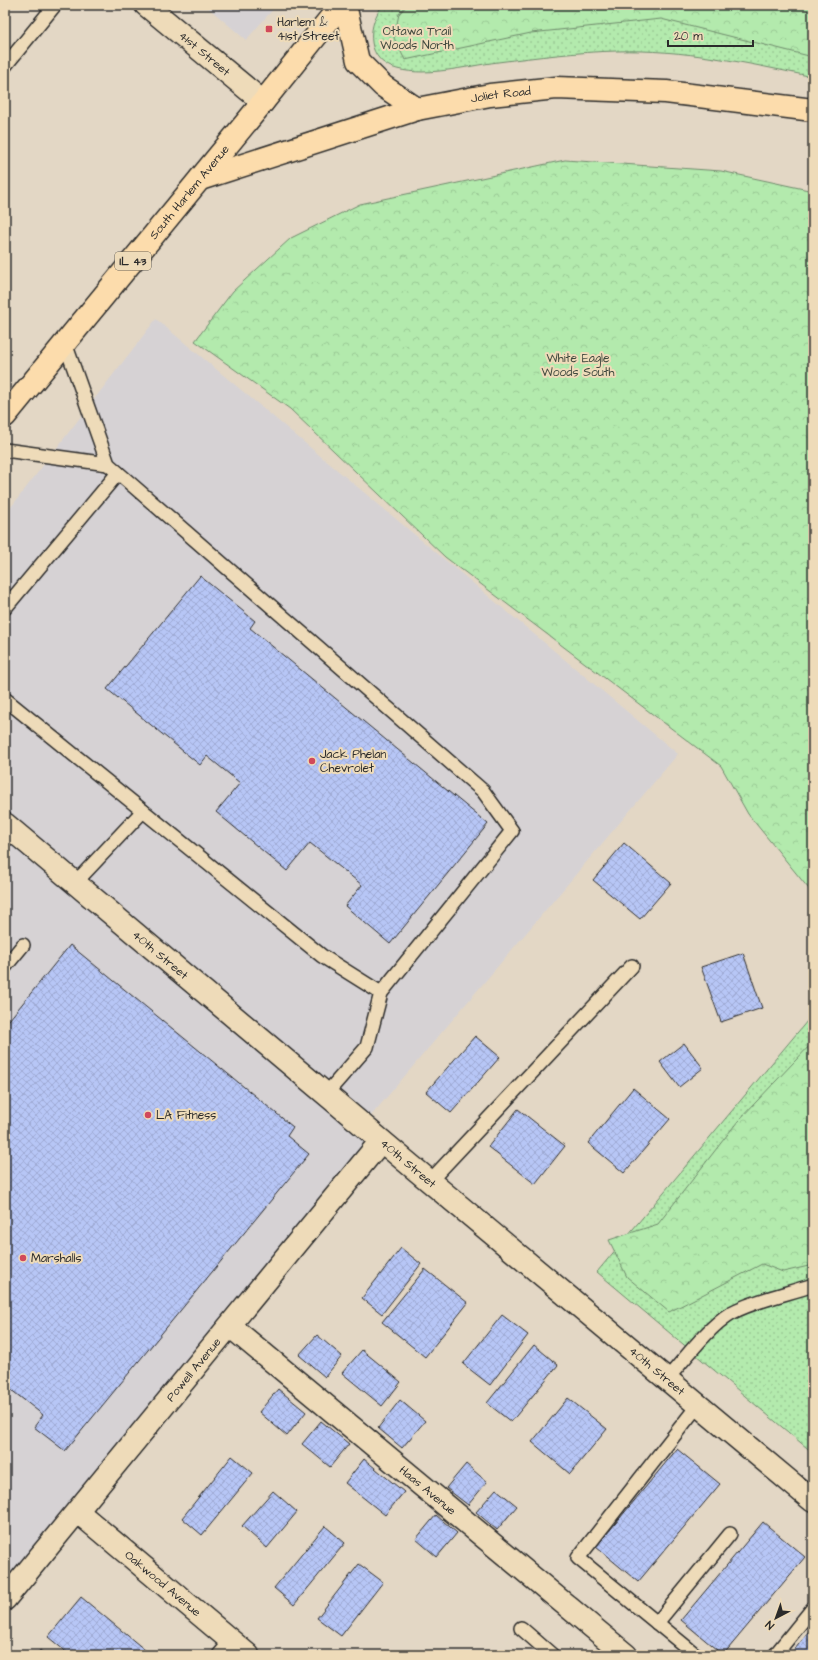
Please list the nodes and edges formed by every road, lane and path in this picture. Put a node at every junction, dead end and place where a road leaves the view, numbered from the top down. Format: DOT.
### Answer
graph roads {
  1 [pos="55,5"];
  2 [pos="146,5"];
  3 [pos="341,5"];
  4 [pos="345,5"];
  5 [pos="5,66"];
  6 [pos="263,102"];
  7 [pos="417,108"];
  8 [pos="813,110"];
  9 [pos="200,179"];
  10 [pos="65,343"];
  11 [pos="5,416"];
  12 [pos="5,450"];
  13 [pos="108,464"];
  14 [pos="118,473"];
  15 [pos="5,608"];
  16 [pos="5,699"];
  17 [pos="143,811"];
  18 [pos="5,824"];
  19 [pos="75,883"];
  20 [pos="23,945"];
  21 [pos="632,966"];
  22 [pos="5,967"];
  23 [pos="381,993"];
  24 [pos="326,1094"];
  25 [pos="381,1141"];
  26 [pos="430,1181"];
  27 [pos="813,1285"];
  28 [pos="230,1326"];
  29 [pos="667,1379"];
  30 [pos="698,1405"];
  31 [pos="813,1501"];
  32 [pos="78,1512"];
  33 [pos="730,1534"];
  34 [pos="5,1599"];
  35 [pos="813,1608"];
  36 [pos="657,1623"];
  37 [pos="520,1628"];
  38 [pos="225,1648"];
  39 [pos="248,1655"];
  40 [pos="552,1655"];
  41 [pos="626,1655"];
  42 [pos="696,1655"];
  43 [pos="775,1655"];
  1 -- 5 [label="lane"];
  2 -- 6 [label="street, 41st Street"];
  3 -- 6 [label="main road, South Harlem Avenue / IL 43"];
  4 -- 7 [label="main road"];
  6 -- 9 [label="main road, South Harlem Avenue / IL 43"];
  7 -- 8 [label="main road, Joliet Road"];
  7 -- 9 [label="main road, Joliet Road"];
  9 -- 10 [label="main road, South Harlem Avenue / IL 43"];
  10 -- 11 [label="main road, South Harlem Avenue / IL 43"];
  10 -- 13 [label="lane"];
  12 -- 13 [label="lane"];
  13 -- 14 [label="lane"];
  14 -- 15 [label="lane"];
  14 -- 23 [label="lane"];
  16 -- 17 [label="lane"];
  17 -- 19 [label="lane"];
  17 -- 23 [label="lane"];
  18 -- 19 [label="street, 40th Street"];
  19 -- 24 [label="street, 40th Street"];
  20 -- 22 [label="lane"];
  21 -- 26 [label="lane"];
  23 -- 24 [label="lane"];
  24 -- 25 [label="street, 40th Street"];
  25 -- 26 [label="street, 40th Street"];
  25 -- 28 [label="street, Powell Avenue"];
  26 -- 29 [label="street, 40th Street"];
  27 -- 29 [label="lane"];
  28 -- 32 [label="street, Powell Avenue"];
  28 -- 41 [label="street, Haas Avenue"];
  29 -- 30 [label="street, 40th Street"];
  30 -- 31 [label="street, 40th Street"];
  30 -- 36 [label="lane"];
  32 -- 34 [label="street, Powell Avenue"];
  32 -- 38 [label="street, Oakwood Avenue"];
  33 -- 36 [label="lane"];
  35 -- 43 [label="lane"];
  36 -- 42 [label="lane"];
  37 -- 40 [label="lane"];
  38 -- 39 [label="street, Oakwood Avenue"];
}
